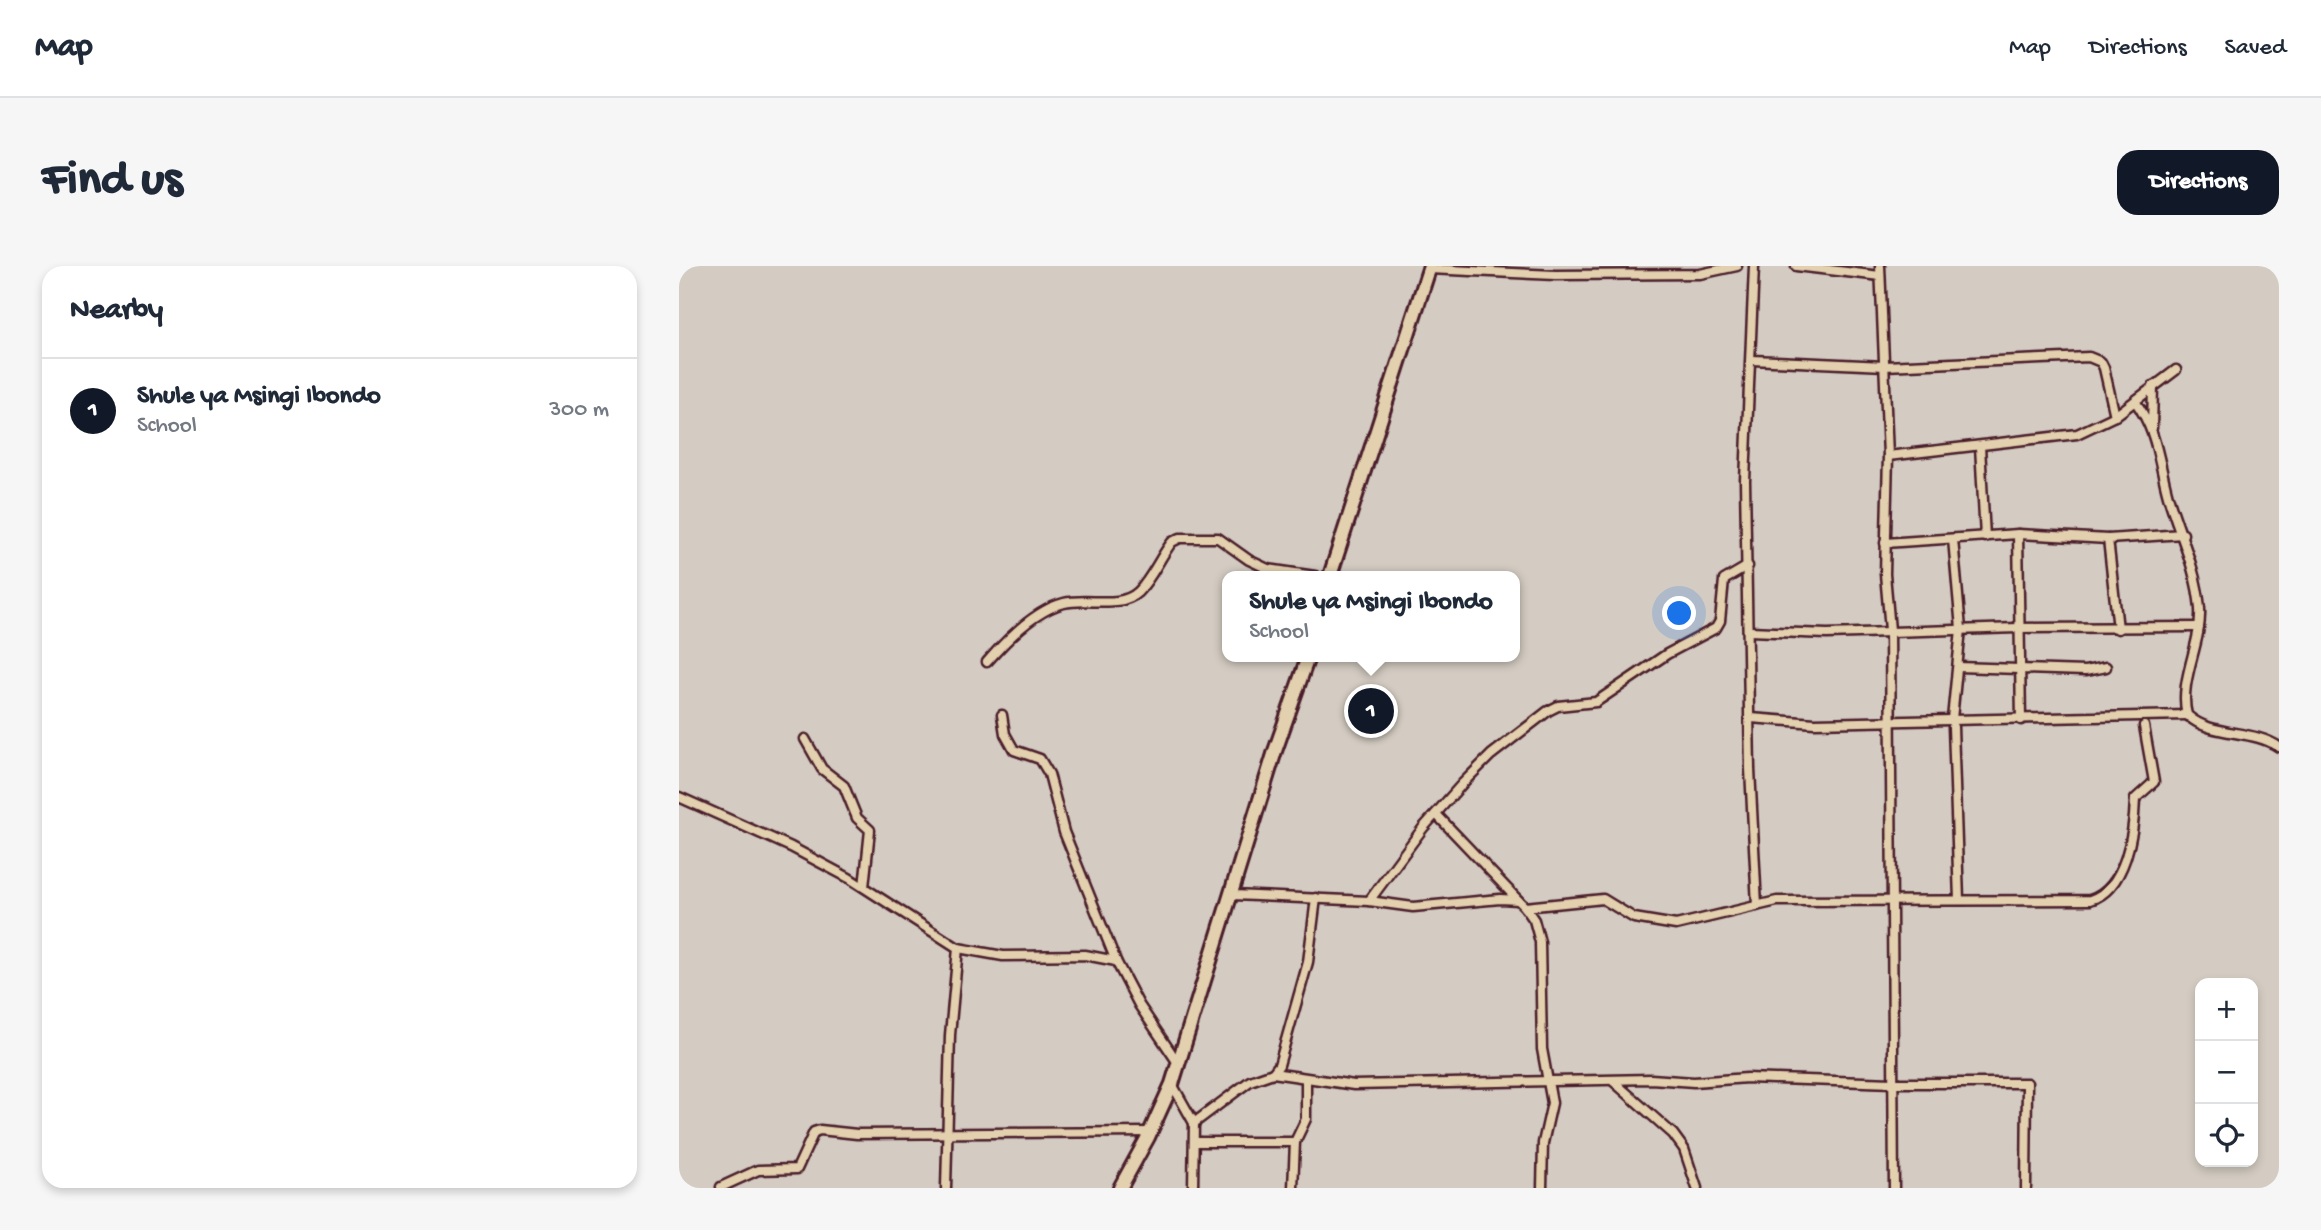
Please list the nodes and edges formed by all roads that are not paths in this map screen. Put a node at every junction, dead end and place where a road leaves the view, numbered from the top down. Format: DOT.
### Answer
graph roads {
  1 [pos="1737,266"];
  2 [pos="1754,266"];
  3 [pos="1796,266"];
  4 [pos="1880,266"];
  5 [pos="1429,267"];
  6 [pos="1880,276"];
  7 [pos="1752,360"];
  8 [pos="1885,366"];
  9 [pos="2175,370"];
  10 [pos="2153,386"];
  11 [pos="2135,401"];
  12 [pos="2115,415"];
  13 [pos="2152,428"];
  14 [pos="1980,446"];
  15 [pos="1888,456"];
  16 [pos="2018,534"];
  17 [pos="2183,534"];
  18 [pos="1985,537"];
  19 [pos="1953,539"];
  20 [pos="2108,539"];
  21 [pos="1885,543"];
  22 [pos="1748,566"];
  23 [pos="1281,571"];
  24 [pos="1332,571"];
  25 [pos="2199,627"];
  26 [pos="2018,628"];
  27 [pos="1961,629"];
  28 [pos="2117,629"];
  29 [pos="1891,630"];
  30 [pos="1749,631"];
  31 [pos="987,662"];
  32 [pos="1306,662"];
  33 [pos="1958,667"];
  34 [pos="2106,667"];
  35 [pos="2020,668"];
  36 [pos="1002,715"];
  37 [pos="2187,715"];
  38 [pos="1751,718"];
  39 [pos="1891,720"];
  40 [pos="2021,720"];
  41 [pos="1952,723"];
  42 [pos="2144,726"];
  43 [pos="805,740"];
  44 [pos="2279,747"];
  45 [pos="679,797"];
  46 [pos="1436,814"];
  47 [pos="865,887"];
  48 [pos="1233,895"];
  49 [pos="1316,898"];
  50 [pos="1891,899"];
  51 [pos="1959,900"];
  52 [pos="1369,901"];
  53 [pos="1521,904"];
  54 [pos="1757,906"];
  55 [pos="958,948"];
  56 [pos="1115,961"];
  57 [pos="1178,1063"];
  58 [pos="1273,1073"];
  59 [pos="1306,1079"];
  60 [pos="1613,1081"];
  61 [pos="1547,1082"];
  62 [pos="1893,1083"];
  63 [pos="1172,1084"];
  64 [pos="1194,1123"];
  65 [pos="1151,1132"];
  66 [pos="949,1134"];
  67 [pos="1194,1142"];
  68 [pos="1295,1142"];
  69 [pos="721,1187"];
  70 [pos="946,1188"];
  71 [pos="1120,1188"];
  72 [pos="1193,1188"];
  73 [pos="1293,1188"];
  74 [pos="1542,1188"];
  75 [pos="1697,1188"];
  76 [pos="1894,1188"];
  77 [pos="2026,1188"];
  1 -- 5 [label="street"];
  2 -- 7 [label="street"];
  3 -- 6 [label="street"];
  4 -- 6 [label="street"];
  5 -- 24 [label="main road"];
  6 -- 8 [label="street"];
  7 -- 8 [label="street"];
  7 -- 22 [label="street"];
  8 -- 12 [label="street"];
  8 -- 15 [label="street"];
  9 -- 10 [label="street"];
  10 -- 11 [label="street"];
  10 -- 13 [label="street"];
  11 -- 12 [label="street"];
  11 -- 13 [label="street"];
  12 -- 14 [label="street"];
  13 -- 17 [label="street"];
  14 -- 15 [label="street"];
  14 -- 18 [label="street"];
  15 -- 21 [label="street"];
  16 -- 18 [label="street"];
  16 -- 20 [label="street"];
  16 -- 26 [label="street"];
  17 -- 20 [label="street"];
  17 -- 25 [label="street"];
  18 -- 19 [label="street"];
  19 -- 21 [label="street"];
  19 -- 27 [label="street"];
  20 -- 28 [label="street"];
  21 -- 29 [label="street"];
  22 -- 30 [label="street"];
  22 -- 46 [label="street"];
  23 -- 31 [label="street"];
  25 -- 28 [label="street"];
  25 -- 37 [label="street"];
  26 -- 27 [label="street"];
  26 -- 28 [label="street"];
  26 -- 35 [label="street"];
  27 -- 29 [label="street"];
  27 -- 33 [label="street"];
  29 -- 30 [label="street"];
  29 -- 39 [label="street"];
  30 -- 38 [label="street"];
  32 -- 48 [label="main road"];
  33 -- 35 [label="street"];
  33 -- 41 [label="street"];
  34 -- 35 [label="street"];
  35 -- 40 [label="street"];
  36 -- 56 [label="street"];
  37 -- 40 [label="street"];
  37 -- 44 [label="street"];
  38 -- 39 [label="street"];
  38 -- 54 [label="street"];
  39 -- 41 [label="street"];
  39 -- 50 [label="street"];
  40 -- 41 [label="street"];
  41 -- 51 [label="street"];
  42 -- 51 [label="street"];
  43 -- 47 [label="street"];
  45 -- 47 [label="street"];
  46 -- 52 [label="street"];
  46 -- 53 [label="street"];
  47 -- 55 [label="street"];
  48 -- 49 [label="street"];
  48 -- 57 [label="main road"];
  49 -- 52 [label="street"];
  49 -- 58 [label="street"];
  50 -- 51 [label="street"];
  50 -- 54 [label="street"];
  50 -- 62 [label="street"];
  52 -- 53 [label="street"];
  53 -- 54 [label="street"];
  53 -- 61 [label="street"];
  55 -- 56 [label="street"];
  55 -- 66 [label="street"];
  56 -- 57 [label="street"];
  57 -- 63 [label="main road"];
  58 -- 59 [label="street"];
  58 -- 64 [label="street"];
  59 -- 61 [label="street"];
  59 -- 68 [label="street"];
  60 -- 61 [label="street"];
  60 -- 62 [label="street"];
  60 -- 75 [label="street"];
  61 -- 74 [label="street"];
  62 -- 76 [label="street"];
  62 -- 77 [label="street"];
  63 -- 64 [label="street"];
  63 -- 65 [label="main road"];
  64 -- 67 [label="street"];
  65 -- 66 [label="street"];
  65 -- 71 [label="main road"];
  66 -- 69 [label="street"];
  66 -- 70 [label="street"];
  67 -- 68 [label="street"];
  67 -- 72 [label="street"];
  68 -- 73 [label="street"];
}
